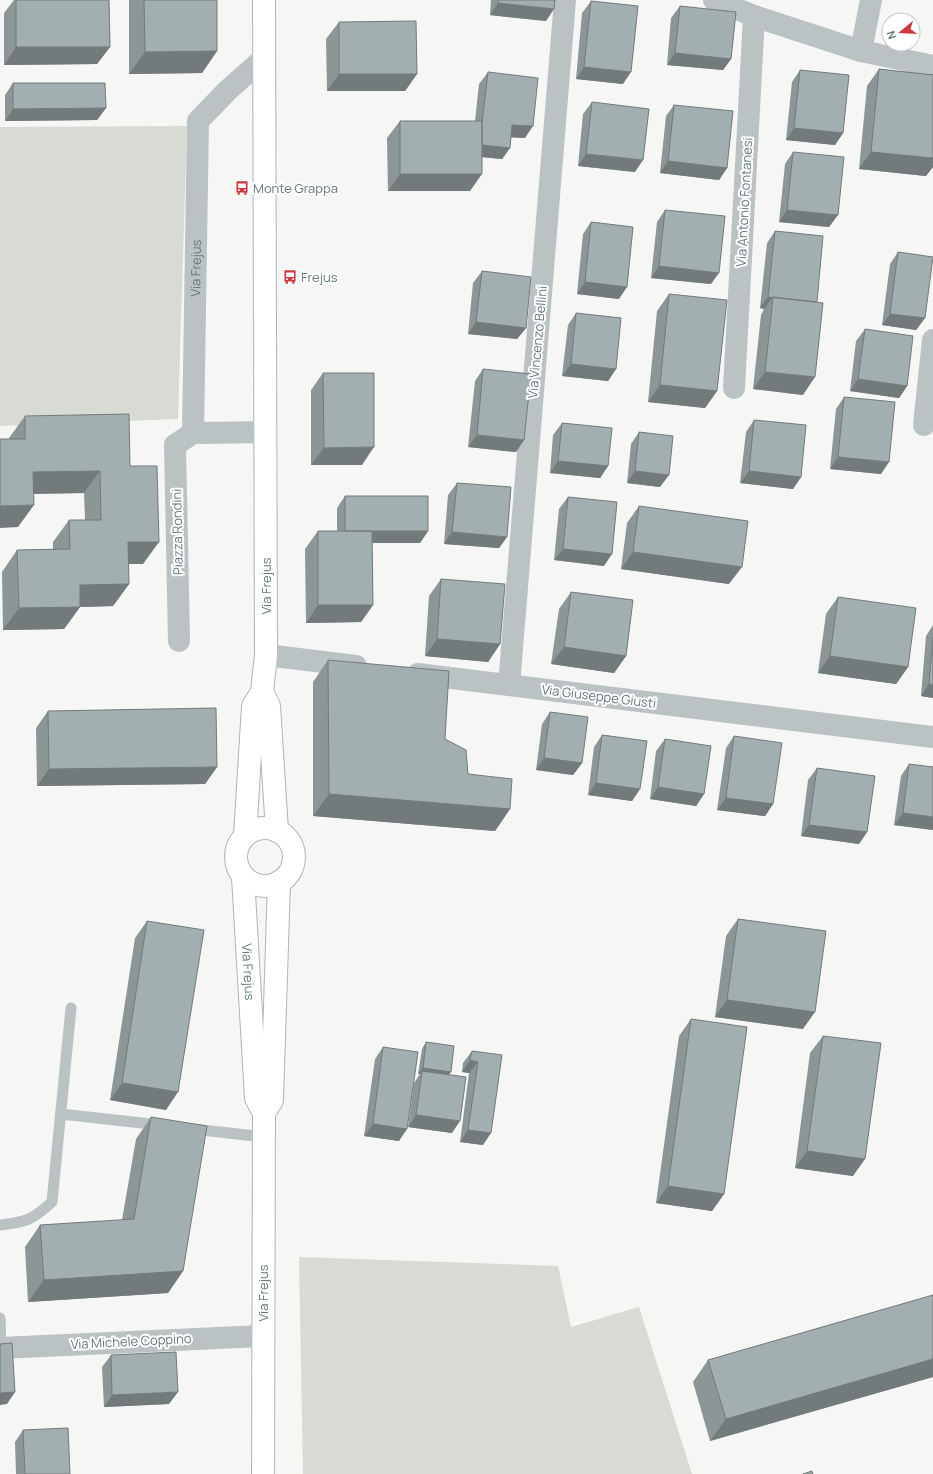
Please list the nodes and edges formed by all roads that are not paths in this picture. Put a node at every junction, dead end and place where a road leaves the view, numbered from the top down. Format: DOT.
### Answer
graph roads {
  1 [pos="264,0"];
  2 [pos="565,0"];
  3 [pos="714,0"];
  4 [pos="871,0"];
  5 [pos="754,16"];
  6 [pos="861,51"];
  7 [pos="264,59"];
  8 [pos="933,66"];
  9 [pos="933,340"];
  10 [pos="734,388"];
  11 [pos="924,425"];
  12 [pos="266,432"];
  13 [pos="193,433"];
  14 [pos="179,641"];
  15 [pos="266,655"];
  16 [pos="376,669"];
  17 [pos="399,672"];
  18 [pos="509,685"];
  19 [pos="262,692"];
  20 [pos="933,737"];
  21 [pos="277,831"];
  22 [pos="245,836"];
  23 [pos="243,877"];
  24 [pos="279,882"];
  25 [pos="71,1008"];
  26 [pos="264,1113"];
  27 [pos="61,1114"];
  28 [pos="168,1126"];
  29 [pos="184,1128"];
  30 [pos="264,1137"];
  31 [pos="0,1225"];
  32 [pos="0,1318"];
  33 [pos="263,1336"];
  34 [pos="1,1348"];
  35 [pos="263,1474"];
  1 -- 7 [label="street, Via Frejus"];
  2 -- 18 [label="street, Via Vincenzo Bellini"];
  3 -- 5 [label="street"];
  4 -- 6 [label="street"];
  5 -- 6 [label="street"];
  5 -- 10 [label="street, Via Antonio Fontanesi"];
  6 -- 8 [label="street"];
  7 -- 12 [label="street, Via Frejus"];
  7 -- 13 [label="street, Via Frejus"];
  9 -- 11 [label="street"];
  12 -- 13 [label="street"];
  12 -- 15 [label="street, Via Frejus"];
  13 -- 14 [label="street, Piazza Rondini"];
  15 -- 16 [label="street"];
  15 -- 19 [label="street, Via Frejus"];
  17 -- 18 [label="street, Via Giuseppe Giusti"];
  18 -- 20 [label="street, Via Giuseppe Giusti"];
  19 -- 21 [label="street, Via Frejus"];
  19 -- 22 [label="street, Via Frejus"];
  21 -- 22 [label="street"];
  21 -- 24 [label="street"];
  22 -- 23 [label="street"];
  23 -- 24 [label="street"];
  23 -- 26 [label="street, Via Frejus"];
  24 -- 26 [label="street, Via Frejus"];
  25 -- 27 [label="lane"];
  26 -- 30 [label="street, Via Frejus"];
  27 -- 28 [label="lane"];
  27 -- 31 [label="lane"];
  29 -- 30 [label="lane"];
  30 -- 33 [label="street, Via Frejus"];
  32 -- 34 [label="lane"];
  33 -- 34 [label="street, Via Michele Coppino"];
  33 -- 35 [label="street, Via Frejus"];
}
